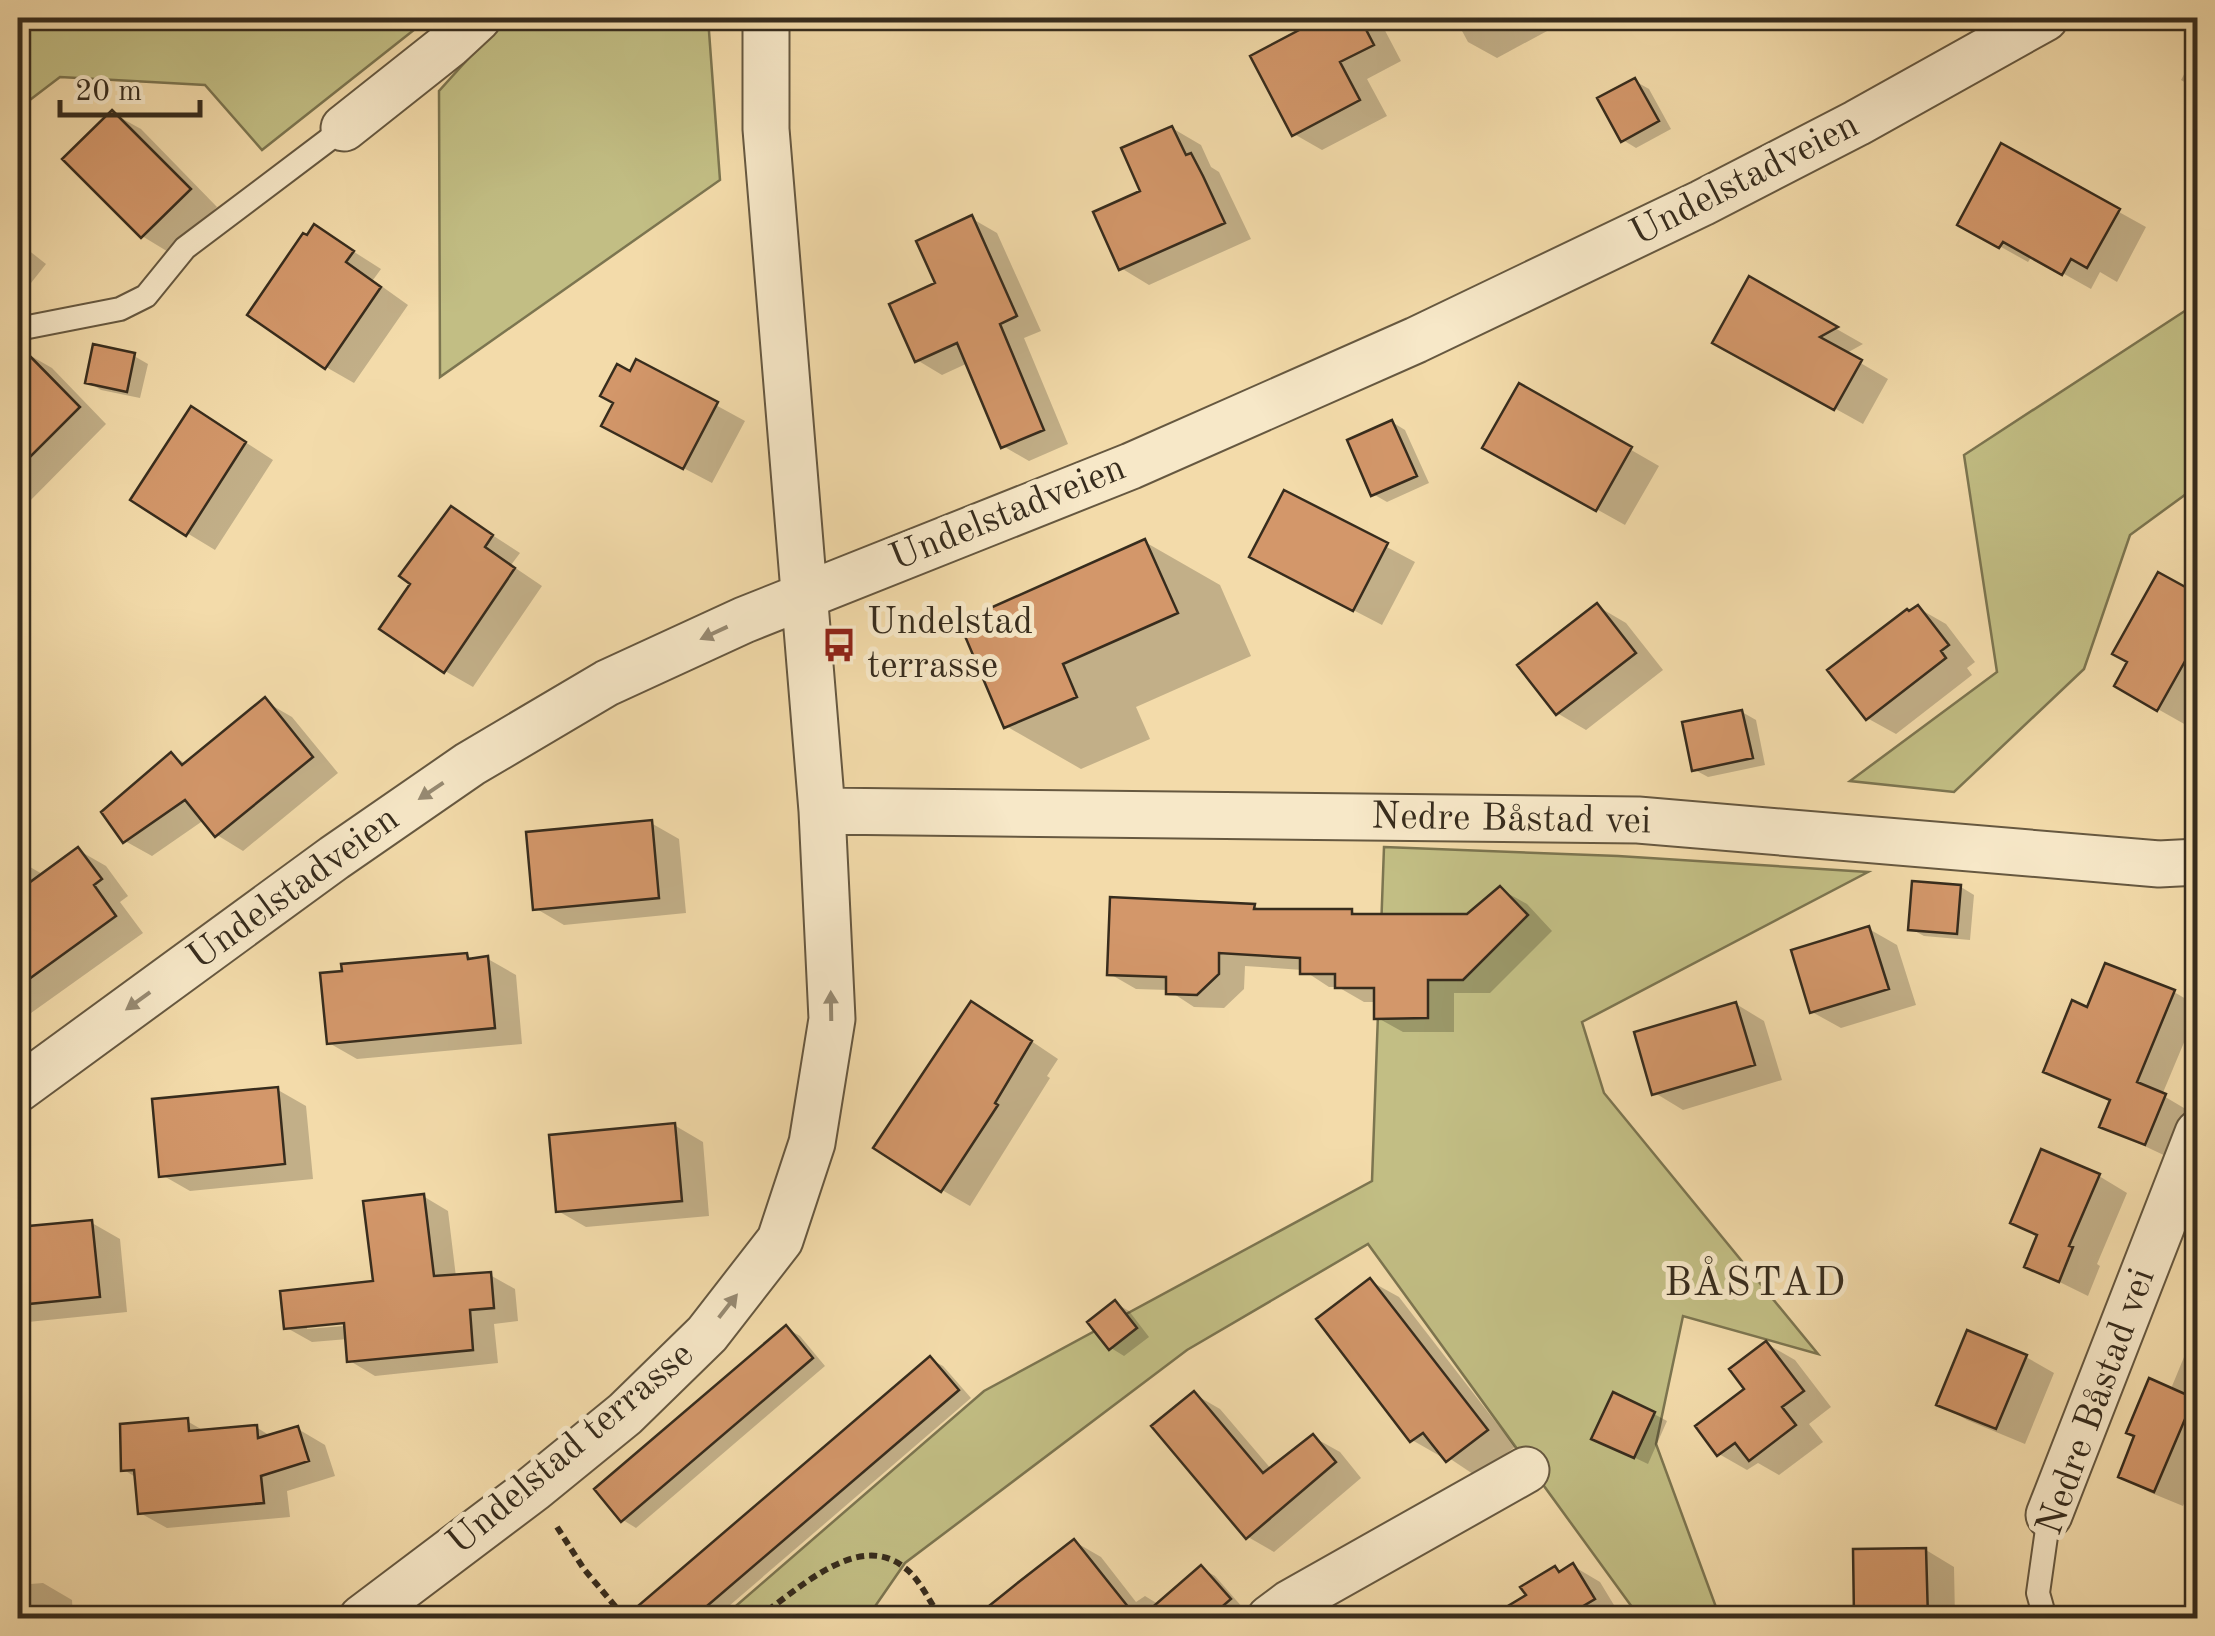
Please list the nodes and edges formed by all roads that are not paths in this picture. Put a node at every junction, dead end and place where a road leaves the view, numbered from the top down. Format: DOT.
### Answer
graph roads {
  1 [pos="478,18"];
  2 [pos="766,18"];
  3 [pos="2044,18"];
  4 [pos="344,128"];
  5 [pos="18,329"];
  6 [pos="804,595"];
  7 [pos="822,811"];
  8 [pos="2198,862"];
  9 [pos="18,1089"];
  10 [pos="2198,1133"];
  11 [pos="1526,1470"];
  12 [pos="2049,1515"];
  13 [pos="362,1618"];
  14 [pos="1270,1618"];
  15 [pos="2044,1618"];
  1 -- 4 [label="street"];
  2 -- 6 [label="street, Undelstad terrasse"];
  3 -- 6 [label="street, Undelstadveien"];
  4 -- 5 [label="lane"];
  6 -- 7 [label="street, Undelstad terrasse"];
  6 -- 9 [label="street, Undelstadveien, one-way"];
  7 -- 8 [label="street, Nedre Båstad vei"];
  13 -- 7 [label="street, Undelstad terrasse, one-way"];
  10 -- 12 [label="street, Nedre Båstad vei"];
  11 -- 14 [label="street"];
  12 -- 15 [label="lane, Nedre Båstad vei"];
}
